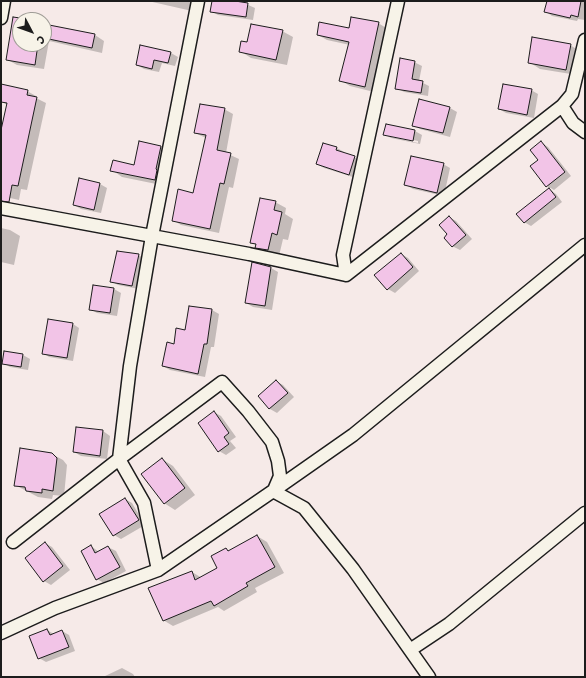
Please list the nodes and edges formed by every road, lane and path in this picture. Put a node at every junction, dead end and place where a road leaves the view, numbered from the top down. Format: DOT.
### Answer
graph roads {
  1 [pos="4,1"];
  2 [pos="198,1"];
  3 [pos="398,1"];
  4 [pos="1,18"];
  5 [pos="585,40"];
  6 [pos="562,106"];
  7 [pos="585,132"];
  8 [pos="1,208"];
  9 [pos="152,236"];
  10 [pos="585,245"];
  11 [pos="346,275"];
  12 [pos="119,459"];
  13 [pos="274,491"];
  14 [pos="585,513"];
  15 [pos="13,542"];
  16 [pos="158,570"];
  17 [pos="1,632"];
  18 [pos="410,650"];
  19 [pos="429,677"];
  1 -- 4 [label="street"];
  2 -- 9 [label="street"];
  3 -- 11 [label="street"];
  5 -- 6 [label="street"];
  6 -- 7 [label="street"];
  6 -- 11 [label="street"];
  8 -- 9 [label="street"];
  9 -- 11 [label="street"];
  9 -- 12 [label="street"];
  10 -- 13 [label="street"];
  12 -- 13 [label="street"];
  12 -- 15 [label="street"];
  12 -- 16 [label="street"];
  13 -- 16 [label="street"];
  13 -- 18 [label="street"];
  14 -- 18 [label="street"];
  16 -- 17 [label="street"];
  18 -- 19 [label="street"];
}
